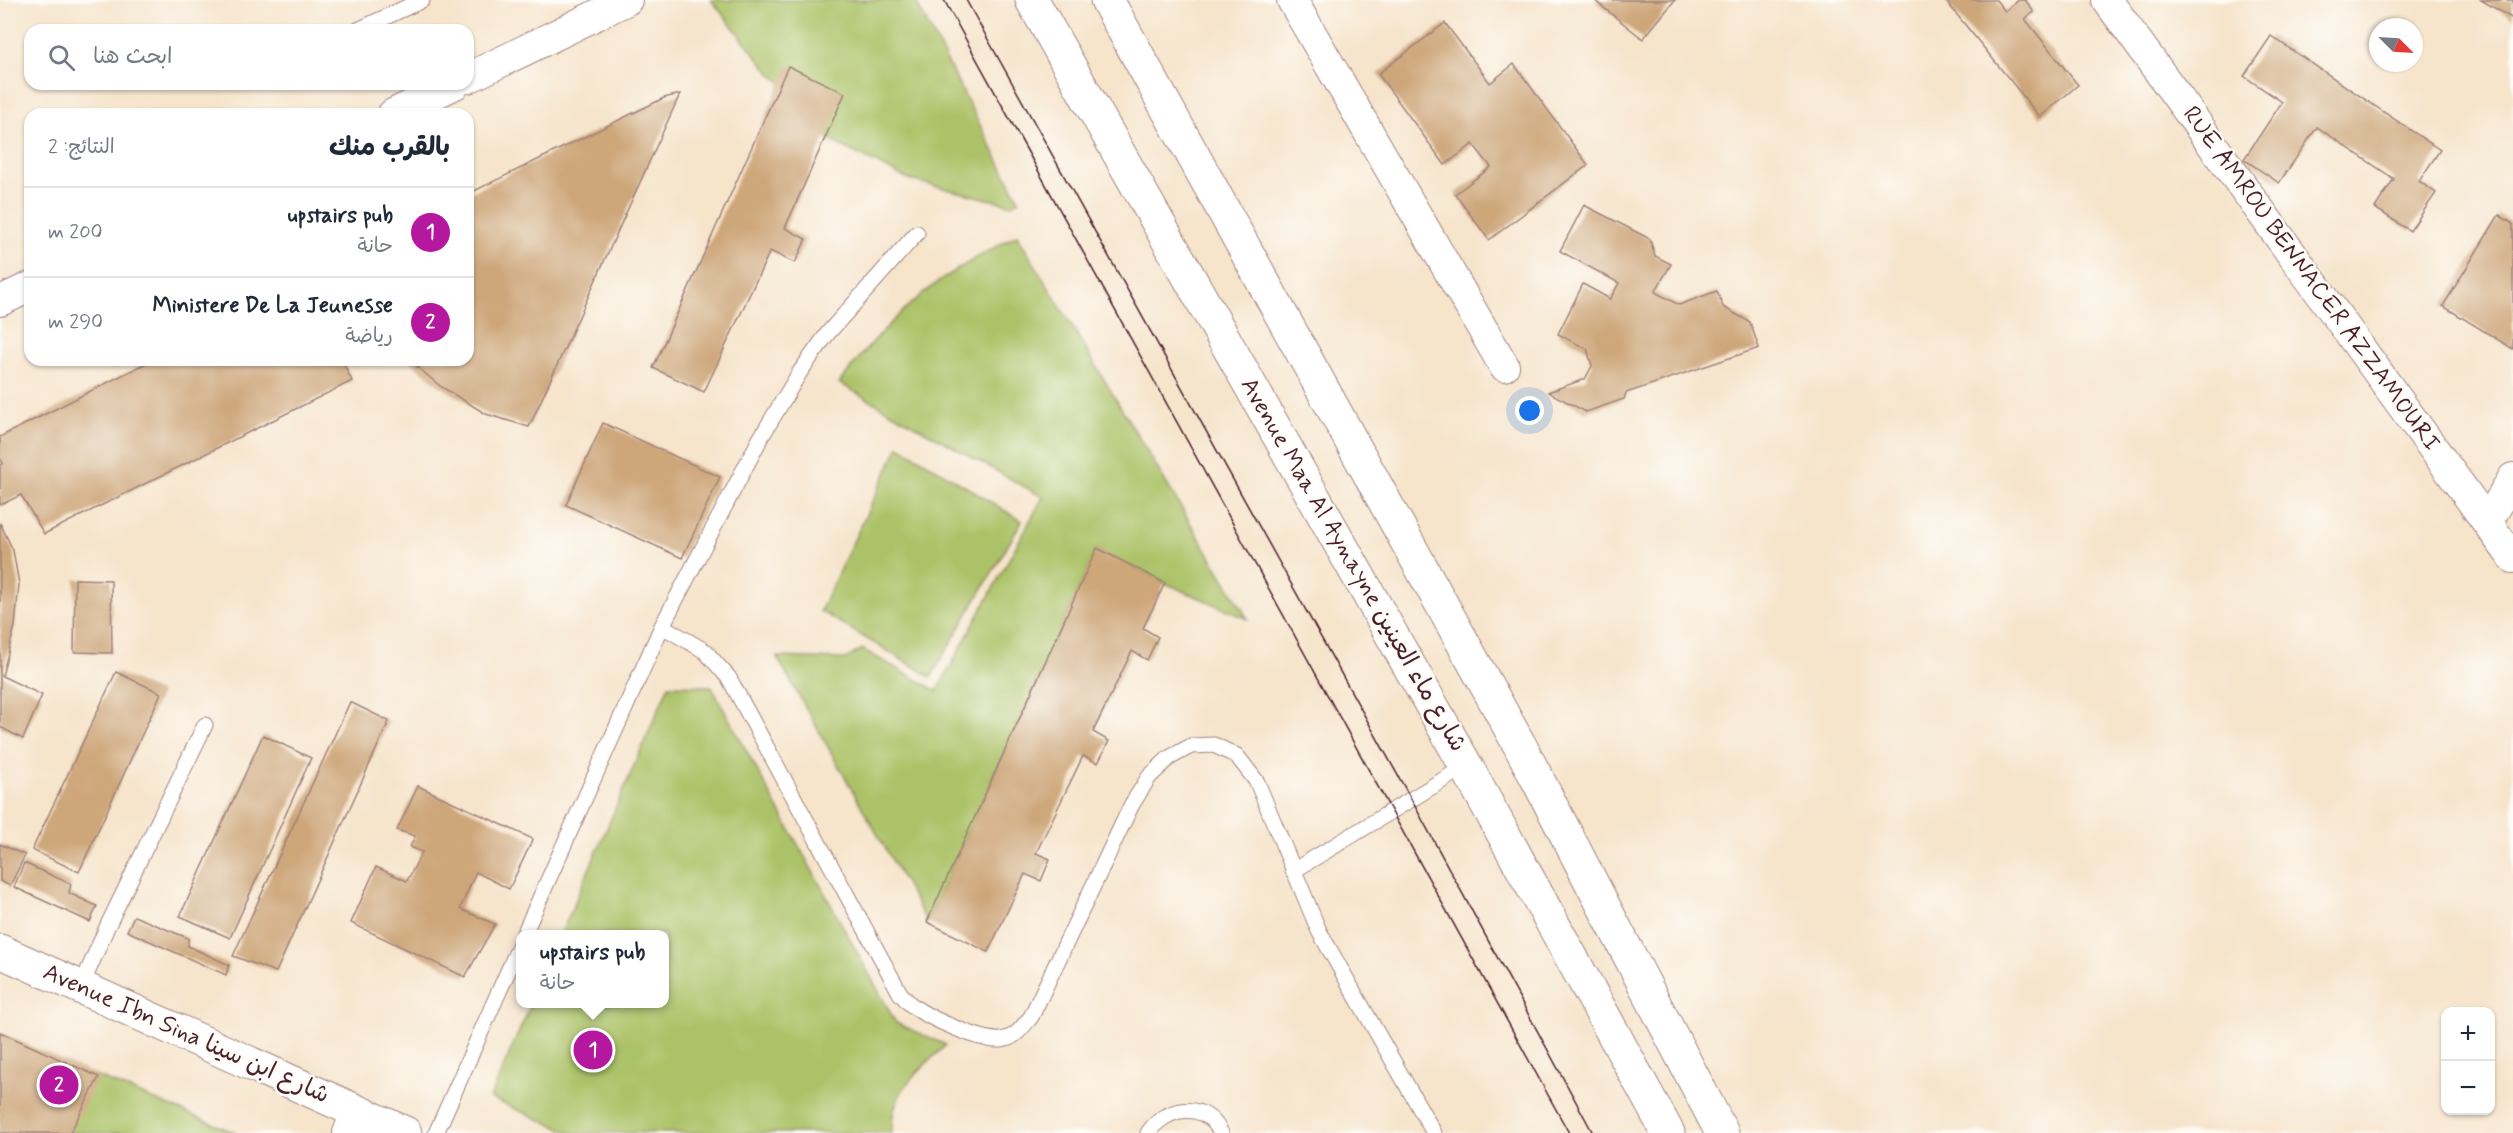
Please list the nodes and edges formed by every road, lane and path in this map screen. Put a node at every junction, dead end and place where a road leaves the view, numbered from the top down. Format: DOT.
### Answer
graph roads {
  1 [pos="422,0"];
  2 [pos="627,0"];
  3 [pos="1032,0"];
  4 [pos="1107,0"];
  5 [pos="1292,0"];
  6 [pos="2107,0"];
  7 [pos="371,24"];
  8 [pos="474,75"];
  9 [pos="443,90"];
  10 [pos="405,108"];
  11 [pos="917,233"];
  12 [pos="24,290"];
  13 [pos="0,302"];
  14 [pos="1504,366"];
  15 [pos="2513,478"];
  16 [pos="2488,521"];
  17 [pos="2513,558"];
  18 [pos="662,626"];
  19 [pos="205,725"];
  20 [pos="1466,766"];
  21 [pos="1293,871"];
  22 [pos="526,930"];
  23 [pos="0,951"];
  24 [pos="516,953"];
  25 [pos="81,987"];
  26 [pos="353,1122"];
  27 [pos="405,1133"];
  28 [pos="435,1133"];
  29 [pos="1148,1133"];
  30 [pos="1221,1133"];
  31 [pos="1434,1133"];
  32 [pos="1668,1133"];
  33 [pos="1722,1133"];
  1 -- 7 [label="lane"];
  2 -- 8 [label="street"];
  3 -- 20 [label="street, Avenue Maa Al Aynayne شارع ماء العينين"];
  4 -- 33 [label="street"];
  5 -- 14 [label="street"];
  6 -- 16 [label="street, RUE AMROU BENNACER AZZAMOURI"];
  9 -- 10 [label="street"];
  11 -- 18 [label="lane"];
  12 -- 13 [label="street"];
  15 -- 16 [label="street"];
  16 -- 17 [label="street, RUE AMROU BENNACER AZZAMOURI"];
  18 -- 21 [label="lane"];
  18 -- 22 [label="lane"];
  19 -- 25 [label="lane"];
  20 -- 21 [label="lane"];
  20 -- 32 [label="street, Avenue Maa Al Aynayne شارع ماء العينين"];
  21 -- 31 [label="lane"];
  23 -- 25 [label="street, Avenue Ibn Sina شارع ابن سينا"];
  24 -- 28 [label="lane"];
  25 -- 26 [label="street, Avenue Ibn Sina شارع ابن سينا"];
  26 -- 27 [label="street, Avenue Ibn Sina شارع ابن سينا"];
  29 -- 30 [label="lane"];
}
